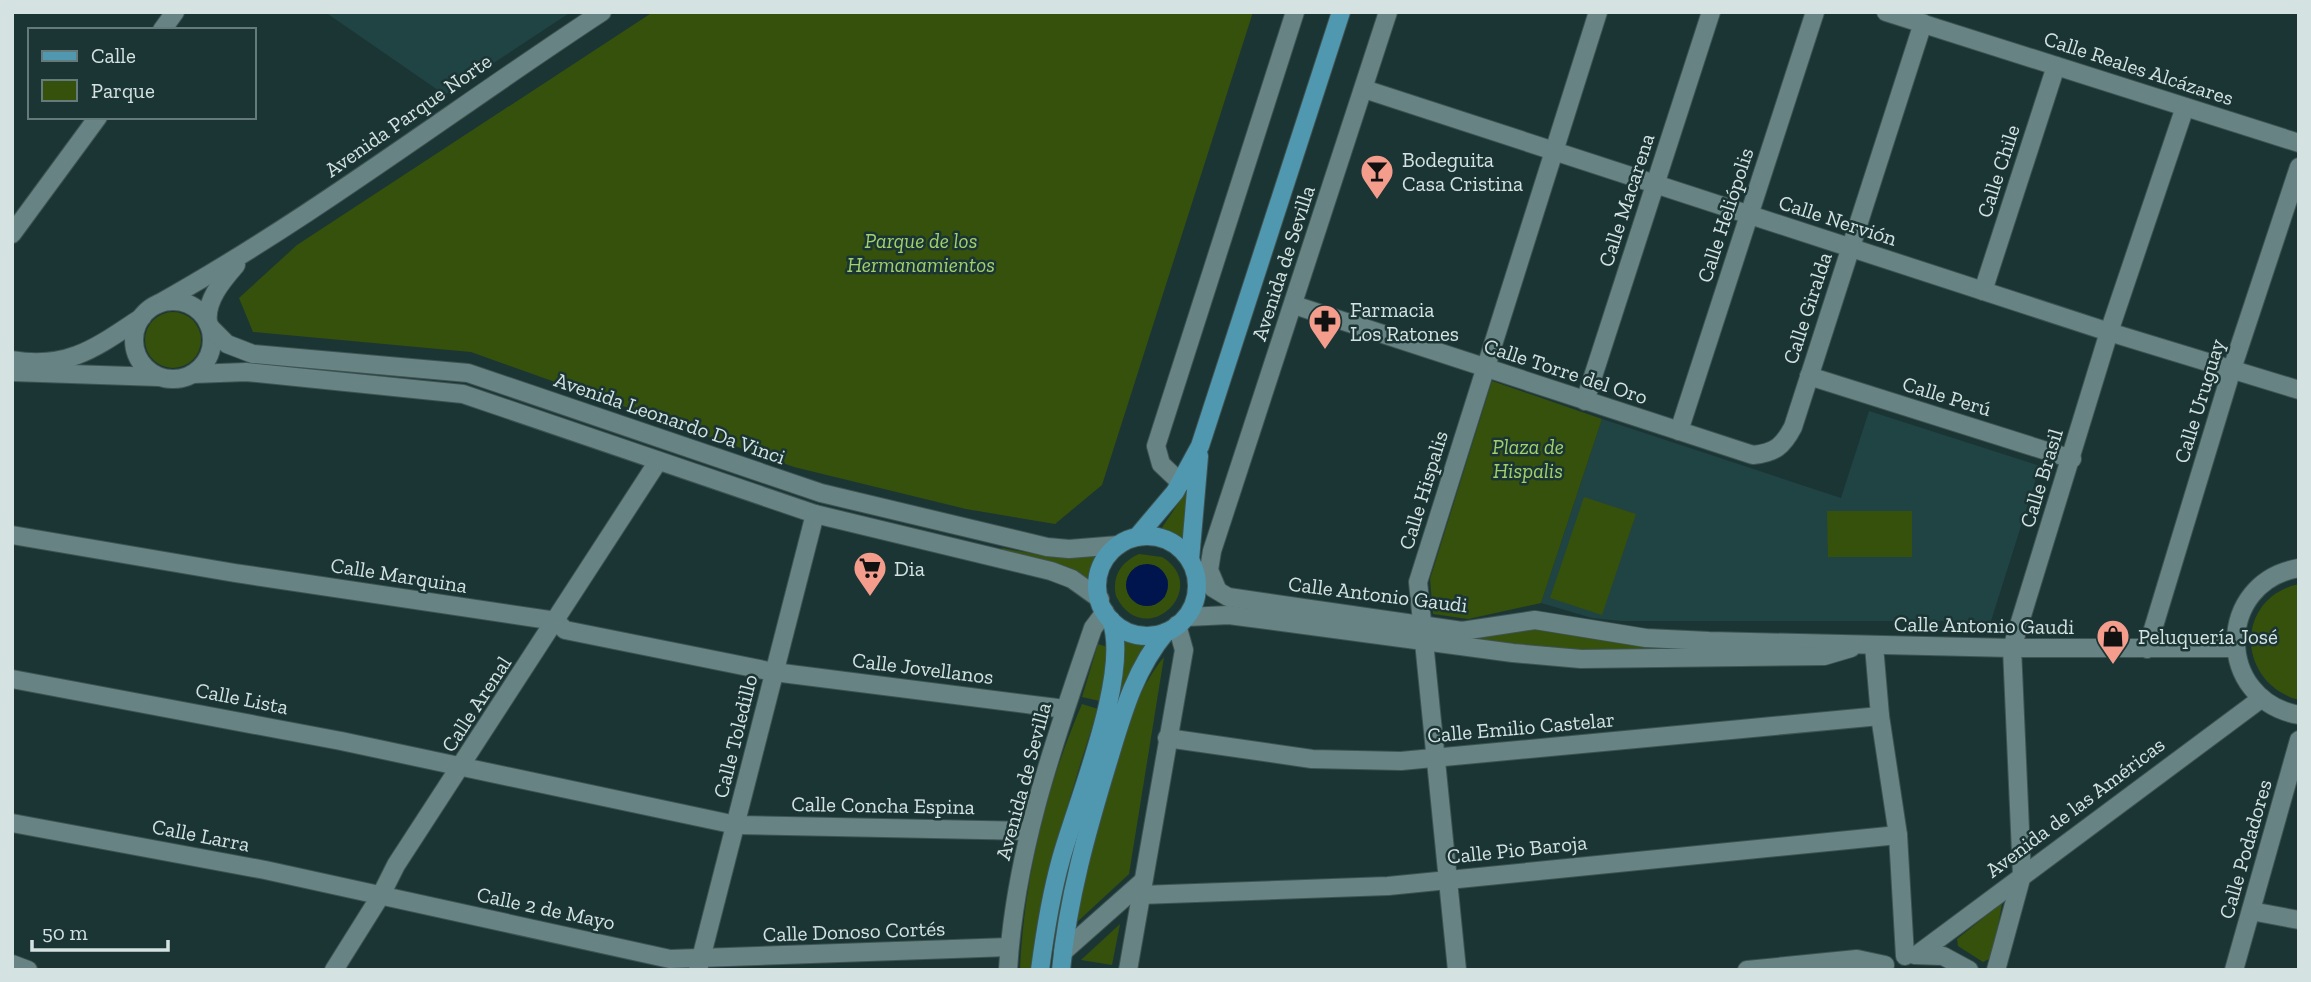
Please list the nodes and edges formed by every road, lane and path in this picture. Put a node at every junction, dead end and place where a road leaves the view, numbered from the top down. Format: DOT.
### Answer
graph roads {
  1 [pos="174,12"];
  2 [pos="1296,12"];
  3 [pos="1342,12"];
  4 [pos="1388,12"];
  5 [pos="1598,12"];
  6 [pos="1711,12"];
  7 [pos="1815,12"];
  8 [pos="1886,12"];
  9 [pos="599,13"];
  10 [pos="1923,23"];
  11 [pos="163,28"];
  12 [pos="2056,66"];
  13 [pos="1364,89"];
  14 [pos="2185,107"];
  15 [pos="96,119"];
  16 [pos="2299,143"];
  17 [pos="1553,150"];
  18 [pos="2299,167"];
  19 [pos="1655,183"];
  20 [pos="1749,215"];
  21 [pos="12,234"];
  22 [pos="1850,248"];
  23 [pos="243,257"];
  24 [pos="1983,291"];
  25 [pos="158,304"];
  26 [pos="1294,305"];
  27 [pos="142,317"];
  28 [pos="209,326"];
  29 [pos="2109,332"];
  30 [pos="12,360"];
  31 [pos="1484,369"];
  32 [pos="2232,369"];
  33 [pos="12,372"];
  34 [pos="194,374"];
  35 [pos="1809,376"];
  36 [pos="160,377"];
  37 [pos="2299,390"];
  38 [pos="1585,401"];
  39 [pos="1679,431"];
  40 [pos="1783,445"];
  41 [pos="1200,446"];
  42 [pos="2071,459"];
  43 [pos="657,463"];
  44 [pos="1181,483"];
  45 [pos="815,514"];
  46 [pos="1220,528"];
  47 [pos="12,535"];
  48 [pos="1137,537"];
  49 [pos="1119,545"];
  50 [pos="1193,566"];
  51 [pos="2299,568"];
  52 [pos="1222,595"];
  53 [pos="1105,610"];
  54 [pos="1208,616"];
  55 [pos="556,621"];
  56 [pos="1177,625"];
  57 [pos="1424,634"];
  58 [pos="1866,646"];
  59 [pos="2235,648"];
  60 [pos="2012,649"];
  61 [pos="2147,649"];
  62 [pos="1184,650"];
  63 [pos="774,672"];
  64 [pos="12,679"];
  65 [pos="2262,698"];
  66 [pos="1065,709"];
  67 [pos="2299,715"];
  68 [pos="1880,716"];
  69 [pos="1167,738"];
  70 [pos="2299,740"];
  71 [pos="1437,758"];
  72 [pos="463,766"];
  73 [pos="12,823"];
  74 [pos="736,825"];
  75 [pos="1029,831"];
  76 [pos="1898,835"];
  77 [pos="2022,875"];
  78 [pos="1449,878"];
  79 [pos="1141,889"];
  80 [pos="381,895"];
  81 [pos="2251,911"];
  82 [pos="2299,920"];
  83 [pos="1009,947"];
  84 [pos="1912,955"];
  85 [pos="1062,961"];
  86 [pos="12,964"];
  87 [pos="699,965"];
  88 [pos="1882,967"];
  89 [pos="28,970"];
  90 [pos="334,970"];
  91 [pos="1008,970"];
  92 [pos="1040,970"];
  93 [pos="1128,970"];
  94 [pos="1457,970"];
  95 [pos="1747,970"];
  96 [pos="1969,970"];
  97 [pos="1996,970"];
  98 [pos="2234,970"];
  1 -- 11 [label="street"];
  2 -- 44 [label="street"];
  3 -- 41 [label="main road, Avenida de Sevilla"];
  4 -- 13 [label="street, Avenida de Sevilla"];
  5 -- 17 [label="street, Calle Hispalis"];
  6 -- 19 [label="street, Calle Macarena"];
  7 -- 20 [label="street, Calle Heliópolis"];
  8 -- 10 [label="street, Calle Reales Alcázares"];
  9 -- 23 [label="street, Avenida Parque Norte"];
  10 -- 12 [label="street, Calle Reales Alcázares"];
  10 -- 22 [label="street, Calle Giralda"];
  12 -- 14 [label="street, Calle Reales Alcázares"];
  12 -- 24 [label="street, Calle Chile"];
  13 -- 17 [label="street, Calle Nervión"];
  13 -- 26 [label="street, Avenida de Sevilla"];
  14 -- 16 [label="street, Calle Reales Alcázares"];
  14 -- 29 [label="street, Calle Brasil"];
  15 -- 21 [label="street"];
  17 -- 19 [label="street, Calle Nervión"];
  17 -- 31 [label="street, Calle Hispalis"];
  18 -- 32 [label="street, Calle Uruguay"];
  19 -- 20 [label="street, Calle Nervión"];
  19 -- 38 [label="street, Calle Macarena"];
  20 -- 22 [label="street, Calle Nervión"];
  20 -- 39 [label="street, Calle Heliópolis"];
  22 -- 24 [label="street, Calle Nervión"];
  22 -- 35 [label="street, Calle Giralda"];
  23 -- 25 [label="street, Avenida Parque Norte"];
  23 -- 28 [label="street, Avenida Parque Norte"];
  24 -- 29 [label="street, Calle Nervión"];
  25 -- 27 [label="street"];
  25 -- 28 [label="street"];
  26 -- 31 [label="street, Calle Torre del Oro"];
  26 -- 46 [label="street, Avenida de Sevilla"];
  27 -- 30 [label="street"];
  27 -- 36 [label="street"];
  28 -- 34 [label="street"];
  28 -- 49 [label="street, Avenida Leonardo Da Vinci"];
  29 -- 32 [label="street, Calle Nervión"];
  29 -- 42 [label="street, Calle Brasil"];
  31 -- 38 [label="street, Calle Torre del Oro"];
  31 -- 57 [label="street, Calle Hispalis"];
  32 -- 37 [label="street, Calle Nervión"];
  32 -- 61 [label="street, Calle Uruguay"];
  33 -- 36 [label="street"];
  34 -- 36 [label="street"];
  34 -- 43 [label="street"];
  35 -- 40 [label="street, Calle Giralda"];
  35 -- 42 [label="street, Calle Perú"];
  38 -- 39 [label="street, Calle Torre del Oro"];
  39 -- 40 [label="street, Calle Torre del Oro"];
  41 -- 44 [label="main road, Avenida de Sevilla"];
  41 -- 50 [label="main road, Avenida de Sevilla"];
  42 -- 60 [label="street, Calle Brasil"];
  43 -- 45 [label="street"];
  43 -- 55 [label="street, Calle Arenal"];
  44 -- 48 [label="main road, Avenida de Sevilla"];
  45 -- 53 [label="street"];
  45 -- 63 [label="street, Calle Toledillo"];
  46 -- 50 [label="street"];
  46 -- 52 [label="street"];
  47 -- 55 [label="street, Calle Marquina"];
  48 -- 49 [label="main road"];
  48 -- 50 [label="main road"];
  49 -- 53 [label="main road"];
  50 -- 52 [label="street"];
  50 -- 56 [label="main road"];
  51 -- 59 [label="street"];
  52 -- 57 [label="street, Calle Antonio Gaudi"];
  53 -- 56 [label="main road"];
  53 -- 66 [label="street, Avenida de Sevilla"];
  53 -- 92 [label="main road"];
  54 -- 56 [label="street, Calle Antonio Gaudi"];
  54 -- 57 [label="street, Calle Antonio Gaudi"];
  54 -- 62 [label="street"];
  55 -- 63 [label="street, Calle Marquina"];
  55 -- 72 [label="street, Calle Arenal"];
  56 -- 62 [label="street"];
  56 -- 85 [label="main road"];
  57 -- 58 [label="street, Calle Antonio Gaudi"];
  57 -- 58 [label="street, Calle Antonio Gaudi"];
  57 -- 71 [label="street, Calle Hispalis"];
  58 -- 60 [label="street, Calle Antonio Gaudi"];
  58 -- 68 [label="street"];
  59 -- 61 [label="street, Calle Antonio Gaudi"];
  59 -- 65 [label="street"];
  60 -- 61 [label="street, Calle Antonio Gaudi"];
  60 -- 77 [label="street, Calle Brasil"];
  62 -- 69 [label="street"];
  63 -- 66 [label="street, Calle Jovellanos"];
  63 -- 74 [label="street, Calle Toledillo"];
  64 -- 72 [label="street, Calle Lista"];
  65 -- 67 [label="street"];
  65 -- 77 [label="street, Avenida de las Américas"];
  66 -- 75 [label="street, Avenida de Sevilla"];
  68 -- 71 [label="street, Calle Emilio Castelar"];
  68 -- 76 [label="street"];
  69 -- 71 [label="street, Calle Emilio Castelar"];
  69 -- 79 [label="street"];
  70 -- 81 [label="street, Calle Podadores"];
  71 -- 78 [label="street, Calle Hispalis"];
  72 -- 74 [label="street, Calle Lista"];
  72 -- 80 [label="street, Calle Arenal"];
  73 -- 80 [label="street, Calle Larra"];
  74 -- 75 [label="street, Calle Concha Espina"];
  74 -- 87 [label="street, Calle Toledillo"];
  75 -- 83 [label="street, Avenida de Sevilla"];
  76 -- 78 [label="street, Calle Pio Baroja"];
  76 -- 84 [label="street"];
  77 -- 84 [label="street, Avenida de las Américas"];
  77 -- 97 [label="street, Calle Brasil"];
  78 -- 79 [label="street, Calle Pio Baroja"];
  78 -- 94 [label="street, Calle Hispalis"];
  79 -- 85 [label="street"];
  79 -- 93 [label="street"];
  80 -- 87 [label="street, Calle 2 de Mayo"];
  80 -- 90 [label="street, Calle Arenal"];
  81 -- 82 [label="street"];
  81 -- 98 [label="street, Calle Podadores"];
  83 -- 87 [label="street, Calle Donoso Cortés"];
  83 -- 91 [label="street, Avenida de Sevilla"];
  84 -- 88 [label="street, Avenida de las Américas"];
  84 -- 96 [label="street"];
  86 -- 89 [label="street"];
  88 -- 95 [label="street"];
}
